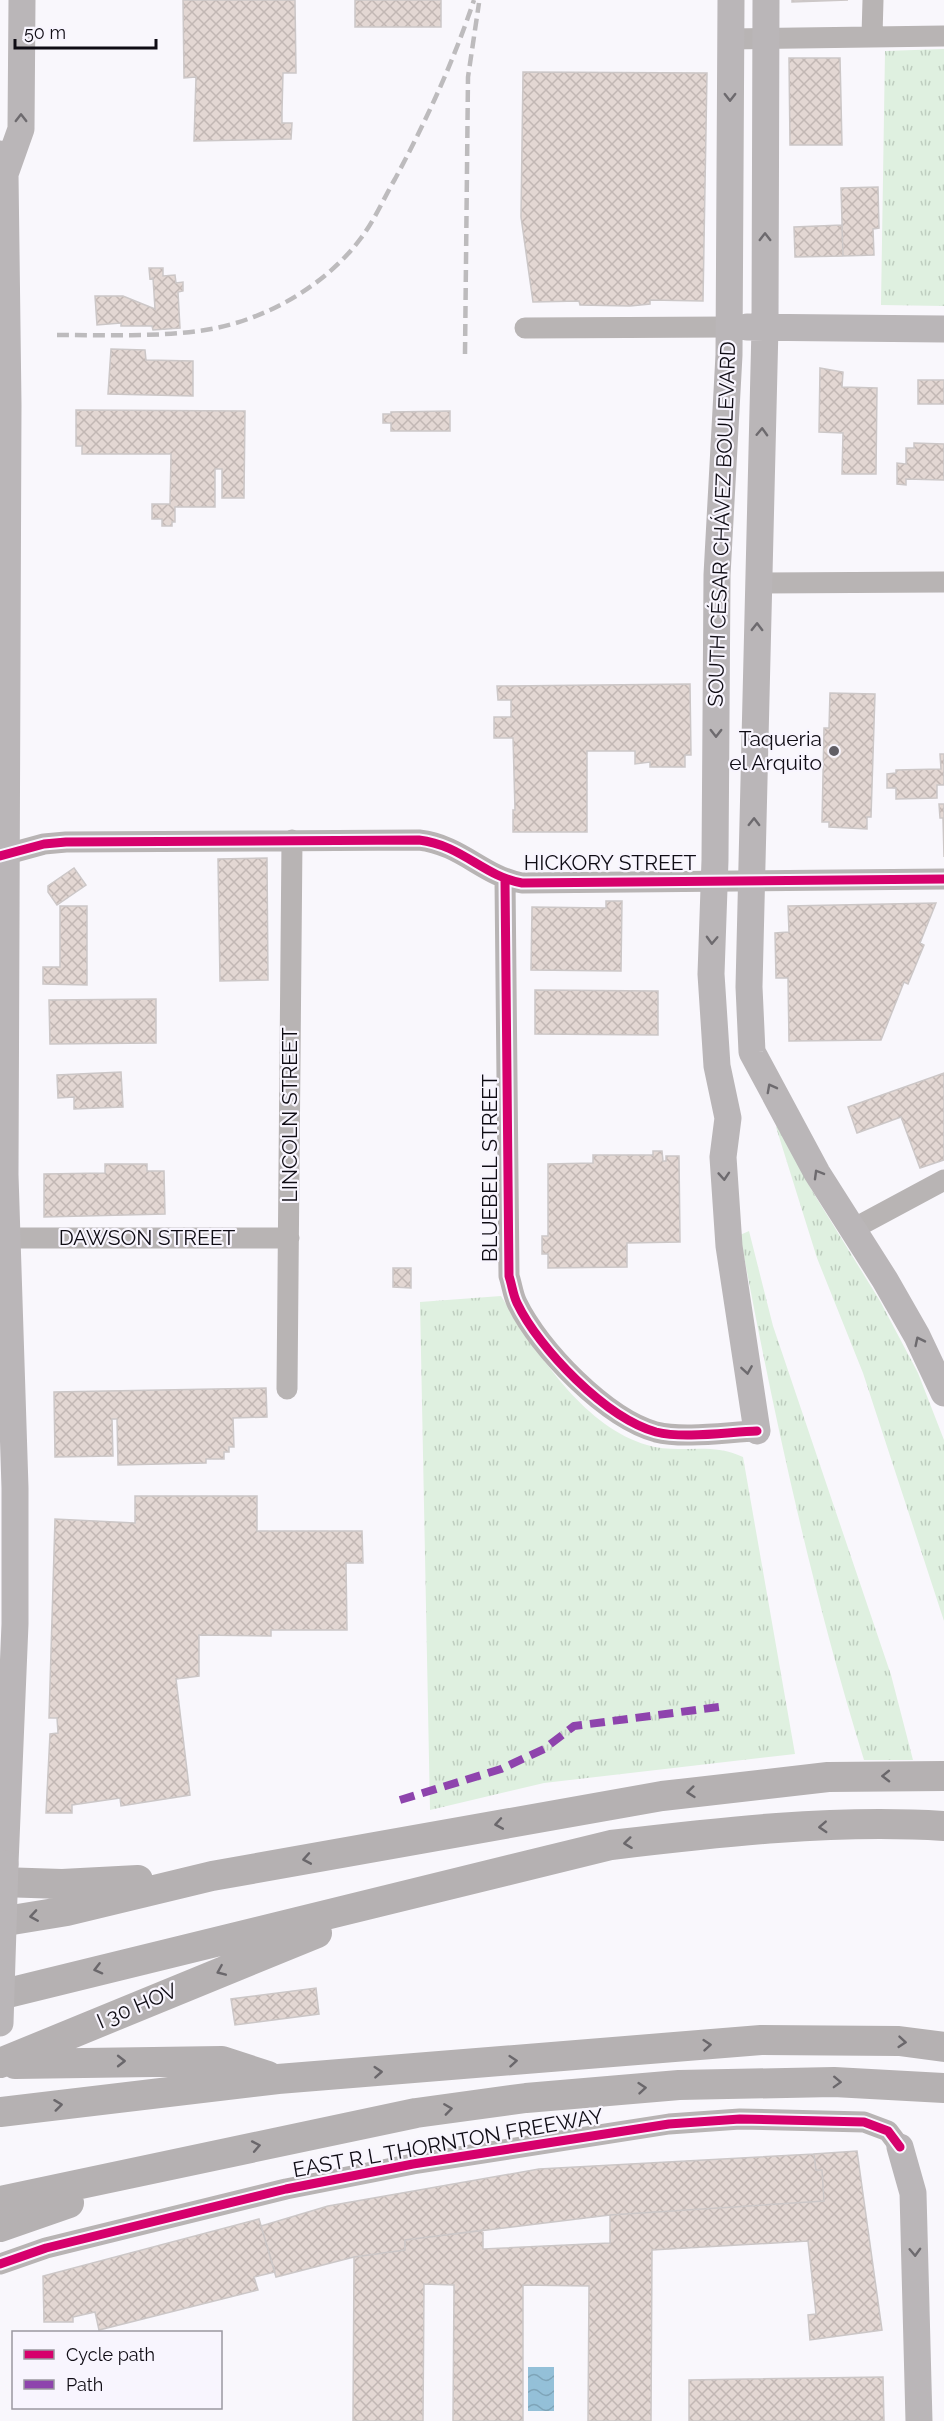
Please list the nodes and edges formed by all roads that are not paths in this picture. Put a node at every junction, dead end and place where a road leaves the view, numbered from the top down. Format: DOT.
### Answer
graph roads {
  1 [pos="22,0"];
  2 [pos="731,0"];
  3 [pos="766,0"];
  4 [pos="873,0"];
  5 [pos="872,36"];
  6 [pos="944,36"];
  7 [pos="766,38"];
  8 [pos="731,39"];
  9 [pos="3,164"];
  10 [pos="3,238"];
  11 [pos="729,327"];
  12 [pos="765,327"];
  13 [pos="525,328"];
  14 [pos="944,329"];
  15 [pos="4,550"];
  16 [pos="944,582"];
  17 [pos="758,583"];
  18 [pos="292,840"];
  19 [pos="3,855"];
  20 [pos="944,879"];
  21 [pos="505,880"];
  22 [pos="714,881"];
  23 [pos="753,881"];
  24 [pos="2,1175"];
  25 [pos="944,1180"];
  26 [pos="851,1230"];
  27 [pos="289,1238"];
  28 [pos="6,1239"];
  29 [pos="287,1389"];
  30 [pos="944,1393"];
  31 [pos="757,1431"];
  32 [pos="8,1488"];
  33 [pos="944,1776"];
  34 [pos="944,1826"];
  35 [pos="3,1873"];
  36 [pos="212,1876"];
  37 [pos="423,1893"];
  38 [pos="0,1922"];
  39 [pos="0,1995"];
  40 [pos="0,2023"];
  41 [pos="944,2047"];
  42 [pos="0,2064"];
  43 [pos="278,2079"];
  44 [pos="944,2088"];
  45 [pos="0,2112"];
  46 [pos="900,2147"];
  47 [pos="199,2157"];
  48 [pos="0,2201"];
  49 [pos="0,2227"];
  50 [pos="0,2264"];
  51 [pos="920,2421"];
  9 -- 1 [label="main road, one-way"];
  2 -- 8 [label="main road, SOUTH CÉSAR CHÁVEZ BOULEVARD"];
  3 -- 7 [label="main road, SOUTH CÉSAR CHÁVEZ BOULEVARD"];
  4 -- 5 [label="street"];
  5 -- 6 [label="street"];
  5 -- 7 [label="street"];
  7 -- 8 [label="street"];
  12 -- 7 [label="main road, SOUTH CÉSAR CHÁVEZ BOULEVARD, one-way"];
  8 -- 11 [label="main road, SOUTH CÉSAR CHÁVEZ BOULEVARD, one-way"];
  9 -- 10 [label="main road"];
  10 -- 15 [label="main road"];
  11 -- 12 [label="main road"];
  11 -- 13 [label="street"];
  11 -- 22 [label="main road, SOUTH CÉSAR CHÁVEZ BOULEVARD, one-way"];
  12 -- 14 [label="main road"];
  17 -- 12 [label="main road, SOUTH CÉSAR CHÁVEZ BOULEVARD, one-way"];
  15 -- 19 [label="main road"];
  16 -- 17 [label="street"];
  23 -- 17 [label="main road, SOUTH CÉSAR CHÁVEZ BOULEVARD, one-way"];
  18 -- 19 [label="street, HICKORY STREET"];
  18 -- 21 [label="street, HICKORY STREET"];
  18 -- 27 [label="street, LINCOLN STREET"];
  19 -- 24 [label="main road"];
  20 -- 23 [label="street, HICKORY STREET"];
  21 -- 22 [label="street, HICKORY STREET"];
  21 -- 31 [label="street, BLUEBELL STREET"];
  22 -- 23 [label="street, HICKORY STREET"];
  22 -- 31 [label="main road, SOUTH CÉSAR CHÁVEZ BOULEVARD, one-way"];
  26 -- 23 [label="main road, SOUTH CÉSAR CHÁVEZ BOULEVARD, one-way"];
  24 -- 28 [label="main road"];
  25 -- 26 [label="street"];
  30 -- 26 [label="main road, one-way"];
  27 -- 28 [label="street, DAWSON STREET"];
  27 -- 29 [label="street, LINCOLN STREET"];
  28 -- 32 [label="main road"];
  32 -- 35 [label="main road"];
  33 -- 36 [label="highway, one-way"];
  34 -- 37 [label="highway, one-way"];
  35 -- 36 [label="highway"];
  35 -- 40 [label="main road, bridge"];
  36 -- 38 [label="highway, one-way"];
  37 -- 39 [label="highway, one-way"];
  37 -- 42 [label="highway, I 30 HOV, one-way"];
  43 -- 41 [label="highway, one-way"];
  42 -- 43 [label="highway, I 30 HOV, one-way"];
  45 -- 43 [label="highway, one-way"];
  47 -- 44 [label="highway, one-way"];
  46 -- 50 [label="street, EAST R L THORNTON FREEWAY"];
  46 -- 51 [label="main road, one-way"];
  47 -- 48 [label="highway"];
  47 -- 49 [label="highway"];
}
